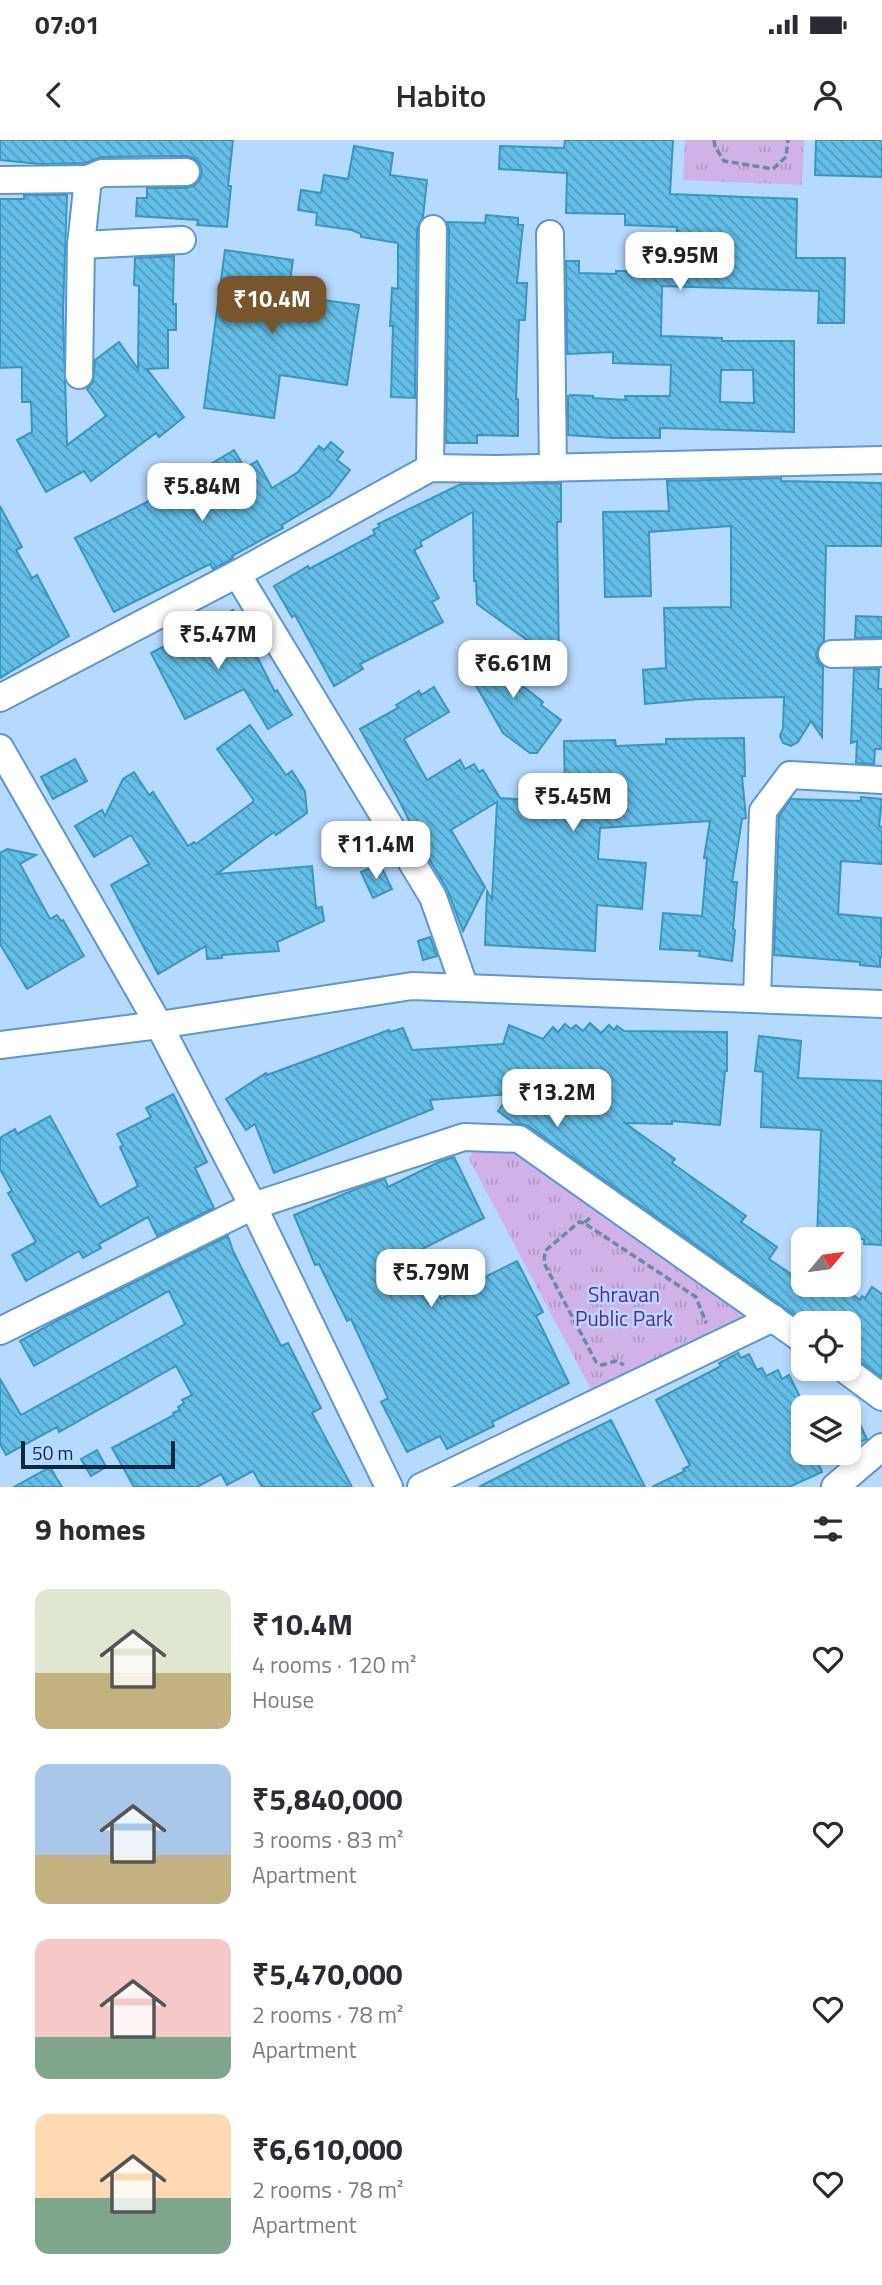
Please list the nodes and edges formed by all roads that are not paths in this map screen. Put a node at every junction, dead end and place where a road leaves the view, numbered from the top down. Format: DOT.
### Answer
graph roads {
  1 [pos="186,172"];
  2 [pos="88,179"];
  3 [pos="0,180"];
  4 [pos="433,229"];
  5 [pos="550,234"];
  6 [pos="182,240"];
  7 [pos="81,245"];
  8 [pos="79,375"];
  9 [pos="882,460"];
  10 [pos="430,468"];
  11 [pos="553,468"];
  12 [pos="237,573"];
  13 [pos="882,653"];
  14 [pos="832,654"];
  15 [pos="0,698"];
  16 [pos="0,748"];
  17 [pos="882,780"];
  18 [pos="465,988"];
  19 [pos="757,999"];
  20 [pos="882,1004"];
  21 [pos="159,1025"];
  22 [pos="0,1045"];
  23 [pos="253,1206"];
  24 [pos="773,1318"];
  25 [pos="0,1331"];
  26 [pos="791,1331"];
  27 [pos="860,1381"];
  28 [pos="882,1397"];
  29 [pos="882,1447"];
  30 [pos="389,1487"];
  31 [pos="421,1487"];
  32 [pos="835,1487"];
  1 -- 2 [label="street"];
  2 -- 3 [label="street"];
  2 -- 7 [label="street"];
  4 -- 10 [label="street"];
  5 -- 11 [label="street"];
  6 -- 7 [label="street"];
  7 -- 8 [label="street"];
  9 -- 11 [label="street"];
  10 -- 11 [label="street"];
  10 -- 12 [label="street"];
  12 -- 15 [label="street"];
  12 -- 18 [label="street"];
  13 -- 14 [label="street"];
  16 -- 21 [label="street"];
  17 -- 19 [label="street"];
  18 -- 19 [label="street"];
  18 -- 21 [label="street"];
  19 -- 20 [label="street"];
  21 -- 22 [label="street"];
  21 -- 23 [label="street"];
  23 -- 24 [label="street"];
  23 -- 25 [label="street"];
  23 -- 30 [label="street"];
  24 -- 26 [label="street"];
  24 -- 31 [label="street"];
  27 -- 28 [label="street"];
  29 -- 32 [label="street"];
}
